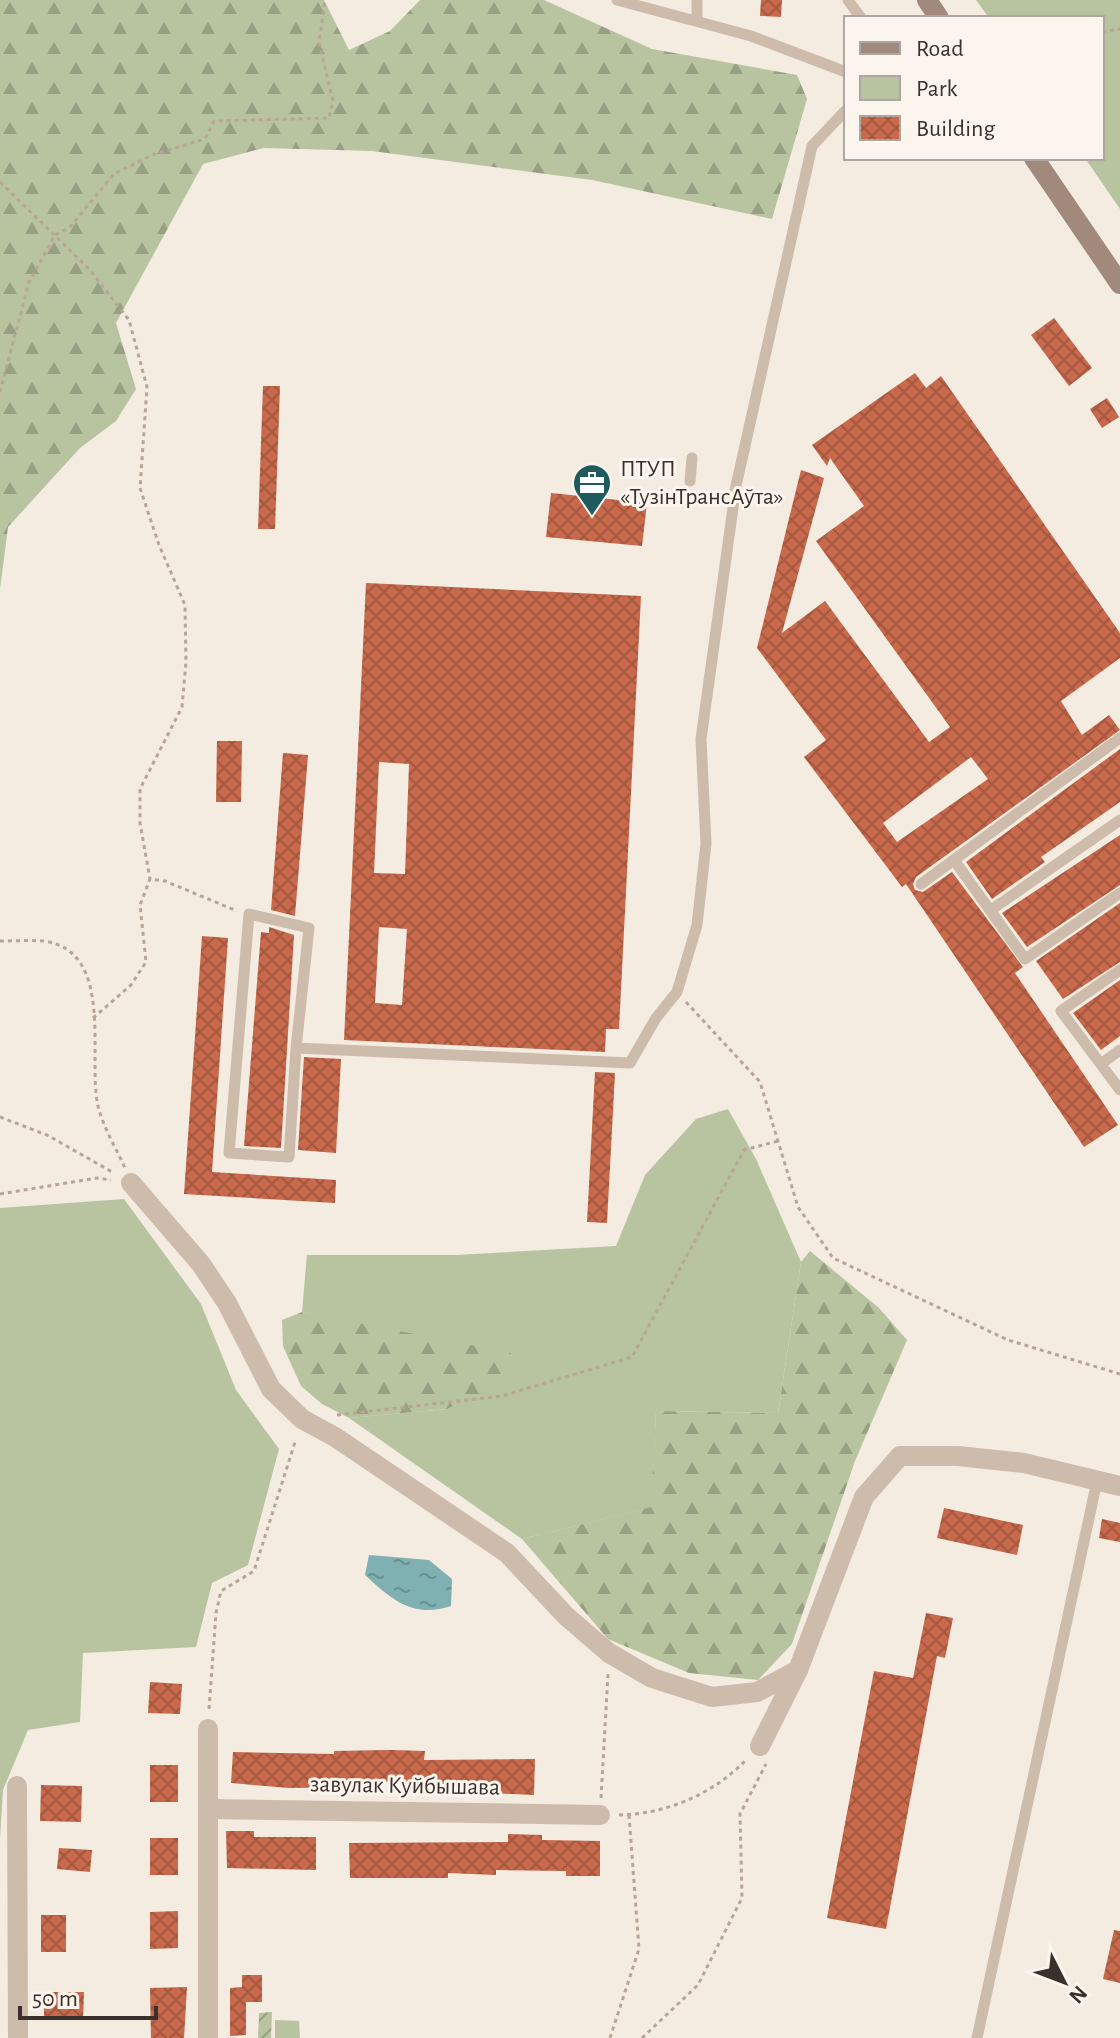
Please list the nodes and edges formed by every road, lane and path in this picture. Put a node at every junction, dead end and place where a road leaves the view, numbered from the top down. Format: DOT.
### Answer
graph roads {
  1 [pos="325,0"];
  2 [pos="617,0"];
  3 [pos="697,0"];
  4 [pos="697,21"];
  5 [pos="844,71"];
  6 [pos="844,112"];
  7 [pos="1035,160"];
  8 [pos="0,182"];
  9 [pos="55,235"];
  10 [pos="1120,284"];
  11 [pos="0,392"];
  12 [pos="692,458"];
  13 [pos="690,481"];
  14 [pos="1120,738"];
  15 [pos="1120,820"];
  16 [pos="954,860"];
  17 [pos="150,879"];
  18 [pos="921,884"];
  19 [pos="1120,893"];
  20 [pos="991,910"];
  21 [pos="249,914"];
  22 [pos="0,941"];
  23 [pos="1120,970"];
  24 [pos="677,992"];
  25 [pos="93,1018"];
  26 [pos="296,1048"];
  27 [pos="1120,1050"];
  28 [pos="1101,1064"];
  29 [pos="1120,1090"];
  30 [pos="0,1117"];
  31 [pos="778,1141"];
  32 [pos="131,1183"];
  33 [pos="0,1194"];
  34 [pos="1120,1374"];
  35 [pos="333,1416"];
  36 [pos="302,1419"];
  37 [pos="1097,1481"];
  38 [pos="1120,1486"];
  39 [pos="609,1653"];
  40 [pos="798,1670"];
  41 [pos="208,1729"];
  42 [pos="765,1749"];
  43 [pos="17,1786"];
  44 [pos="208,1809"];
  45 [pos="600,1815"];
  46 [pos="629,1815"];
  47 [pos="18,2038"];
  48 [pos="208,2038"];
  49 [pos="610,2038"];
  50 [pos="642,2038"];
  51 [pos="977,2038"];
  1 -- 9 [label="path"];
  2 -- 4 [label="lane"];
  3 -- 4 [label="lane"];
  4 -- 5 [label="lane"];
  6 -- 24 [label="lane"];
  7 -- 10 [label="main road"];
  8 -- 9 [label="path"];
  9 -- 11 [label="path"];
  9 -- 17 [label="path"];
  12 -- 13 [label="lane"];
  14 -- 16 [label="lane"];
  15 -- 20 [label="lane"];
  16 -- 18 [label="lane"];
  16 -- 20 [label="lane"];
  17 -- 21 [label="path"];
  17 -- 25 [label="path"];
  19 -- 20 [label="lane"];
  21 -- 26 [label="lane"];
  21 -- 26 [label="lane"];
  22 -- 25 [label="path"];
  23 -- 28 [label="lane"];
  24 -- 26 [label="lane"];
  24 -- 31 [label="path"];
  25 -- 32 [label="path"];
  27 -- 28 [label="lane"];
  28 -- 29 [label="lane"];
  30 -- 32 [label="path"];
  31 -- 34 [label="path"];
  31 -- 35 [label="path"];
  32 -- 33 [label="path"];
  32 -- 36 [label="street"];
  36 -- 39 [label="street"];
  36 -- 41 [label="path"];
  37 -- 38 [label="street"];
  37 -- 40 [label="street"];
  37 -- 51 [label="lane"];
  39 -- 40 [label="street"];
  39 -- 45 [label="path"];
  40 -- 42 [label="street"];
  41 -- 44 [label="street"];
  42 -- 46 [label="path"];
  42 -- 50 [label="path"];
  43 -- 47 [label="street"];
  44 -- 45 [label="street, завулак Куйбышава"];
  44 -- 48 [label="street"];
  45 -- 46 [label="path"];
  46 -- 49 [label="path"];
}
